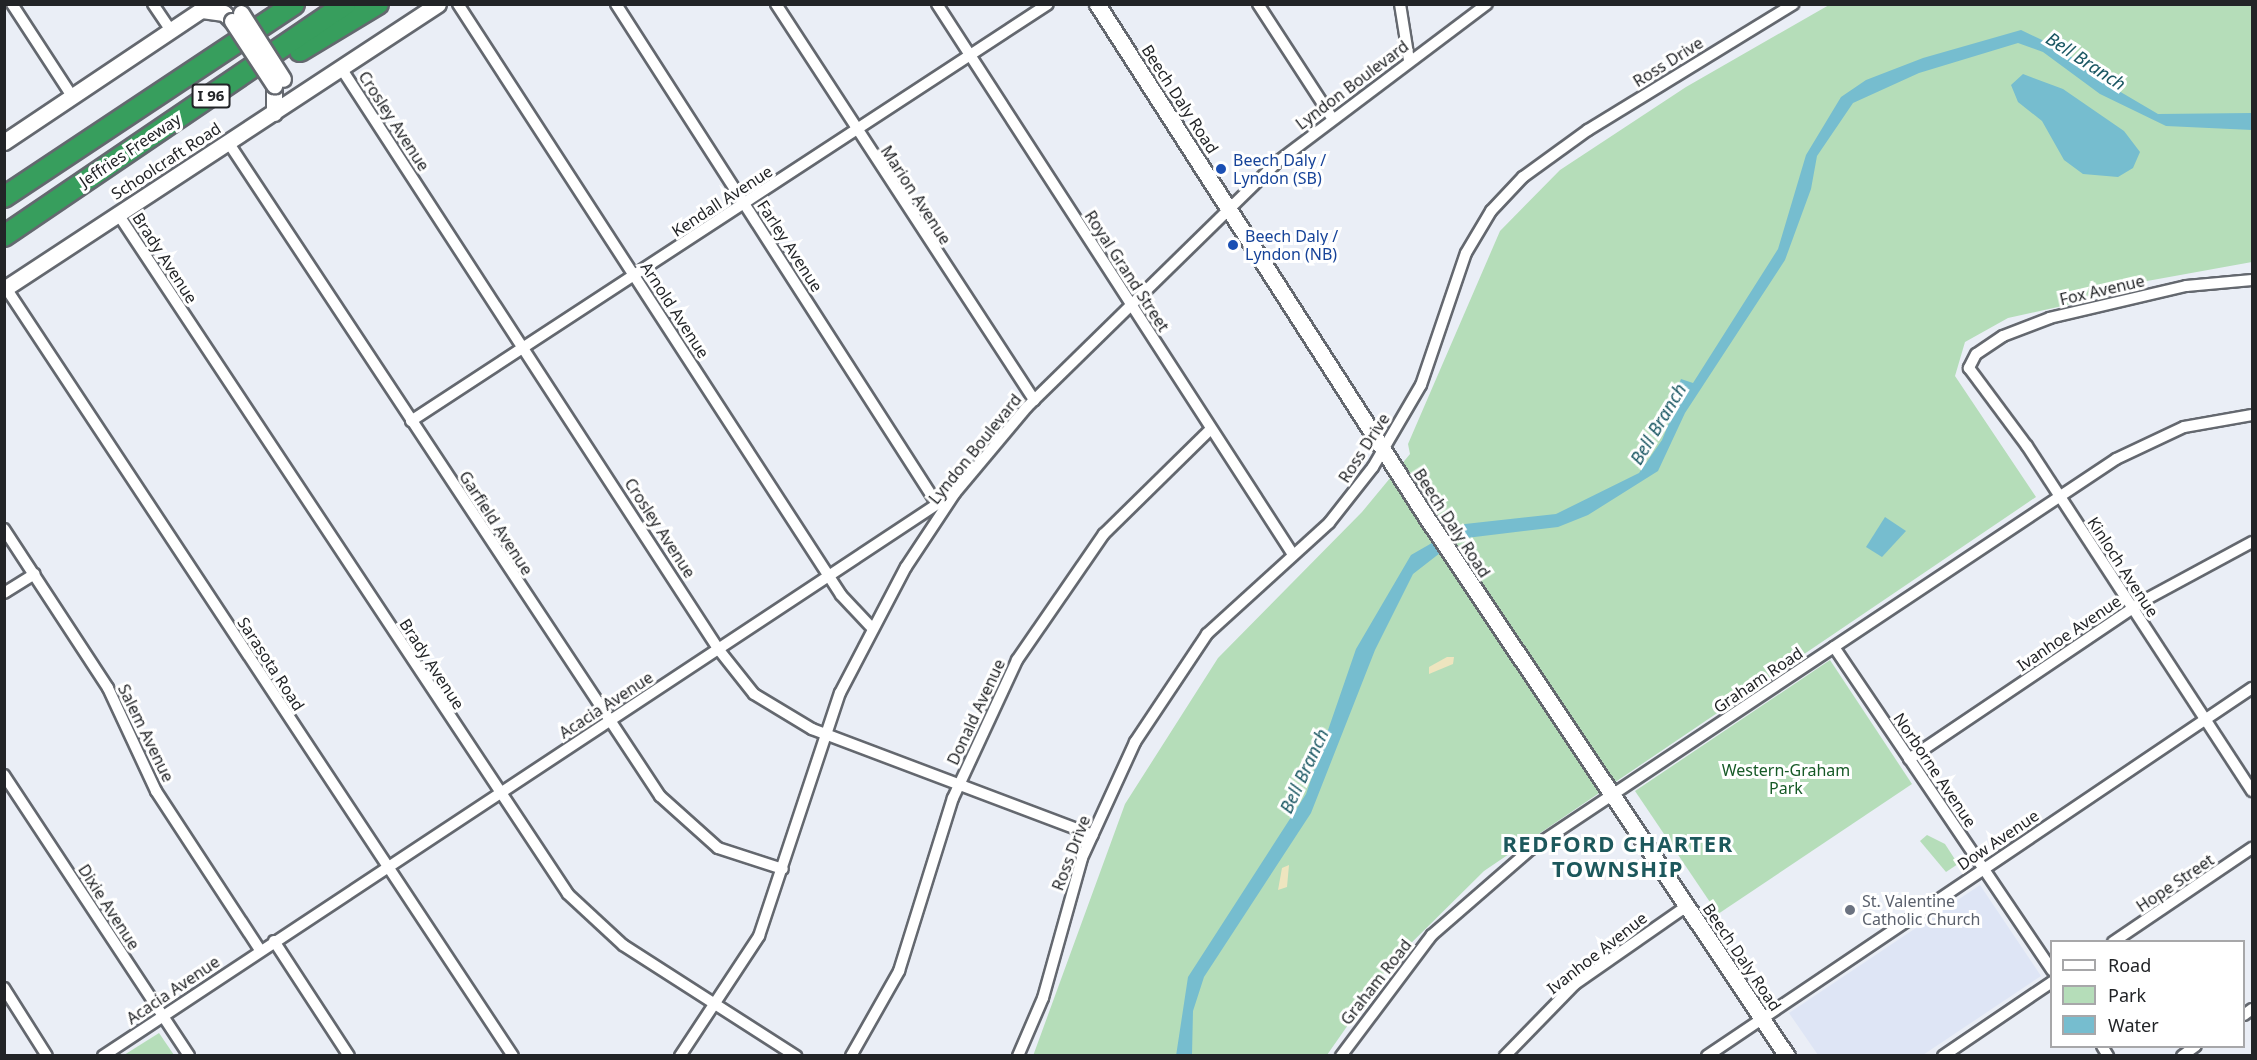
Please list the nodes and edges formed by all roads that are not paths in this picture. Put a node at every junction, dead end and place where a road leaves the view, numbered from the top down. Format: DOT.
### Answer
graph roads {
  1 [pos="12,4"];
  2 [pos="153,4"];
  3 [pos="271,4"];
  4 [pos="294,4"];
  5 [pos="346,4"];
  6 [pos="378,4"];
  7 [pos="438,4"];
  8 [pos="458,4"];
  9 [pos="616,4"];
  10 [pos="776,4"];
  11 [pos="937,4"];
  12 [pos="1048,4"];
  13 [pos="1097,4"];
  14 [pos="1258,4"];
  15 [pos="1400,4"];
  16 [pos="1487,4"];
  17 [pos="1794,4"];
  18 [pos="206,7"];
  19 [pos="237,13"];
  20 [pos="171,31"];
  21 [pos="969,57"];
  22 [pos="1409,60"];
  23 [pos="341,68"];
  24 [pos="278,82"];
  25 [pos="174,84"];
  26 [pos="307,91"];
  27 [pos="72,96"];
  28 [pos="273,113"];
  29 [pos="1332,118"];
  30 [pos="856,130"];
  31 [pos="4,142"];
  32 [pos="228,142"];
  33 [pos="76,187"];
  34 [pos="4,197"];
  35 [pos="745,204"];
  36 [pos="1229,209"];
  37 [pos="118,214"];
  38 [pos="4,236"];
  39 [pos="634,275"];
  40 [pos="2253,280"];
  41 [pos="5,289"];
  42 [pos="1130,304"];
  43 [pos="523,348"];
  44 [pos="1970,362"];
  45 [pos="1034,400"];
  46 [pos="2253,415"];
  47 [pos="411,421"];
  48 [pos="1210,430"];
  49 [pos="1381,447"];
  50 [pos="954,493"];
  51 [pos="2058,496"];
  52 [pos="937,504"];
  53 [pos="4,529"];
  54 [pos="2253,542"];
  55 [pos="1292,553"];
  56 [pos="34,574"];
  57 [pos="829,576"];
  58 [pos="4,593"];
  59 [pos="2132,608"];
  60 [pos="872,628"];
  61 [pos="1834,647"];
  62 [pos="719,650"];
  63 [pos="2253,688"];
  64 [pos="2204,720"];
  65 [pos="609,721"];
  66 [pos="824,733"];
  67 [pos="1909,759"];
  68 [pos="4,775"];
  69 [pos="959,783"];
  70 [pos="2253,791"];
  71 [pos="499,793"];
  72 [pos="1612,795"];
  73 [pos="1093,835"];
  74 [pos="2253,848"];
  75 [pos="388,866"];
  76 [pos="1983,868"];
  77 [pos="783,869"];
  78 [pos="1687,906"];
  79 [pos="2116,940"];
  80 [pos="274,941"];
  81 [pos="260,950"];
  82 [pos="2050,967"];
  83 [pos="2050,983"];
  84 [pos="4,988"];
  85 [pos="715,1004"];
  86 [pos="162,1016"];
  87 [pos="1761,1018"];
  88 [pos="47,1056"];
  89 [pos="103,1056"];
  90 [pos="189,1056"];
  91 [pos="349,1056"];
  92 [pos="513,1056"];
  93 [pos="680,1056"];
  94 [pos="796,1056"];
  95 [pos="851,1056"];
  96 [pos="1018,1056"];
  97 [pos="1341,1056"];
  98 [pos="1505,1056"];
  99 [pos="1707,1056"];
  100 [pos="1787,1056"];
  101 [pos="1943,1056"];
  1 -- 27 [label="street"];
  2 -- 20 [label="street"];
  3 -- 25 [label="highway"];
  4 -- 25 [label="highway, Jeffries Freeway / I 96"];
  5 -- 33 [label="highway, Jeffries Freeway / I 96"];
  6 -- 33 [label="highway"];
  7 -- 23 [label="main road, Schoolcraft Road"];
  8 -- 39 [label="street, Arnold Avenue"];
  9 -- 35 [label="street, Farley Avenue"];
  10 -- 30 [label="street, Marion Avenue"];
  11 -- 21 [label="street, Royal Grand Street"];
  12 -- 21 [label="street, Kendall Avenue"];
  13 -- 36 [label="main road, Beech Daly Road"];
  14 -- 29 [label="street"];
  15 -- 22 [label="street"];
  16 -- 22 [label="street, Lyndon Boulevard"];
  17 -- 49 [label="street, Ross Drive"];
  18 -- 19 [label="main road"];
  18 -- 20 [label="main road"];
  19 -- 24 [label="main road, bridge"];
  20 -- 27 [label="main road"];
  21 -- 30 [label="street, Kendall Avenue"];
  21 -- 42 [label="street, Royal Grand Street"];
  22 -- 29 [label="street, Lyndon Boulevard"];
  23 -- 26 [label="main road, Schoolcraft Road"];
  23 -- 43 [label="street, Crosley Avenue"];
  24 -- 26 [label="main road"];
  24 -- 28 [label="main road"];
  25 -- 34 [label="highway, Jeffries Freeway / I 96"];
  26 -- 28 [label="main road, Schoolcraft Road"];
  27 -- 31 [label="main road"];
  28 -- 32 [label="main road, Schoolcraft Road"];
  29 -- 36 [label="street, Lyndon Boulevard"];
  30 -- 35 [label="street, Kendall Avenue"];
  30 -- 45 [label="street, Marion Avenue"];
  32 -- 37 [label="main road, Schoolcraft Road"];
  32 -- 47 [label="street, Garfield Avenue"];
  33 -- 38 [label="highway, Jeffries Freeway / I 96"];
  35 -- 39 [label="street, Kendall Avenue"];
  35 -- 52 [label="street, Farley Avenue"];
  36 -- 42 [label="street, Lyndon Boulevard"];
  36 -- 49 [label="main road, Beech Daly Road"];
  37 -- 41 [label="main road, Schoolcraft Road"];
  37 -- 71 [label="street, Brady Avenue"];
  39 -- 43 [label="street, Kendall Avenue"];
  39 -- 57 [label="street, Arnold Avenue"];
  40 -- 44 [label="street, Fox Avenue"];
  41 -- 75 [label="street, Sarasota Road"];
  42 -- 45 [label="street, Lyndon Boulevard"];
  42 -- 48 [label="street, Royal Grand Street"];
  43 -- 47 [label="street, Kendall Avenue"];
  43 -- 62 [label="street, Crosley Avenue"];
  44 -- 51 [label="street, Kinloch Avenue"];
  45 -- 50 [label="street, Lyndon Boulevard"];
  46 -- 51 [label="street, Graham Road"];
  47 -- 65 [label="street, Garfield Avenue"];
  48 -- 55 [label="street, Royal Grand Street"];
  48 -- 69 [label="street, Donald Avenue"];
  49 -- 55 [label="street, Ross Drive"];
  49 -- 72 [label="main road, Beech Daly Road"];
  50 -- 52 [label="street, Acacia Avenue"];
  50 -- 60 [label="street, Lyndon Boulevard"];
  51 -- 59 [label="street, Kinloch Avenue"];
  51 -- 61 [label="street, Graham Road"];
  52 -- 57 [label="street, Acacia Avenue"];
  53 -- 56 [label="street, Salem Avenue"];
  54 -- 59 [label="street, Ivanhoe Avenue"];
  55 -- 73 [label="street, Ross Drive"];
  56 -- 58 [label="street"];
  56 -- 81 [label="street, Salem Avenue"];
  57 -- 60 [label="street, Arnold Avenue"];
  57 -- 62 [label="street, Acacia Avenue"];
  59 -- 64 [label="street, Kinloch Avenue"];
  59 -- 67 [label="street, Ivanhoe Avenue"];
  60 -- 66 [label="street, Lyndon Boulevard"];
  61 -- 67 [label="street, Norborne Avenue"];
  61 -- 72 [label="street, Graham Road"];
  62 -- 65 [label="street, Acacia Avenue"];
  62 -- 66 [label="street, Crosley Avenue"];
  63 -- 64 [label="street, Dow Avenue"];
  64 -- 70 [label="street, Kinloch Avenue"];
  64 -- 76 [label="street, Dow Avenue"];
  65 -- 71 [label="street, Acacia Avenue"];
  65 -- 77 [label="street, Garfield Avenue"];
  66 -- 69 [label="street, Crosley Avenue"];
  66 -- 77 [label="street, Lyndon Boulevard"];
  67 -- 76 [label="street, Norborne Avenue"];
  68 -- 86 [label="street, Dixie Avenue"];
  69 -- 73 [label="street, Crosley Avenue"];
  69 -- 95 [label="street, Donald Avenue"];
  71 -- 75 [label="street, Acacia Avenue"];
  71 -- 85 [label="street, Brady Avenue"];
  72 -- 78 [label="main road, Beech Daly Road"];
  72 -- 97 [label="street, Graham Road"];
  73 -- 96 [label="street, Ross Drive"];
  74 -- 79 [label="street, Hope Street"];
  75 -- 80 [label="street, Acacia Avenue"];
  75 -- 92 [label="street, Sarasota Road"];
  76 -- 82 [label="street, Norborne Avenue"];
  76 -- 87 [label="street, Dow Avenue"];
  77 -- 85 [label="street, Lyndon Boulevard"];
  78 -- 87 [label="main road, Beech Daly Road"];
  78 -- 98 [label="street, Ivanhoe Avenue"];
  80 -- 81 [label="street, Acacia Avenue"];
  80 -- 91 [label="street"];
  81 -- 86 [label="street, Acacia Avenue"];
  83 -- 101 [label="street"];
  84 -- 88 [label="street"];
  85 -- 93 [label="street, Lyndon Boulevard"];
  85 -- 94 [label="street, Brady Avenue"];
  86 -- 89 [label="street, Acacia Avenue"];
  86 -- 90 [label="street, Dixie Avenue"];
  87 -- 99 [label="street, Dow Avenue"];
  87 -- 100 [label="main road, Beech Daly Road"];
}
